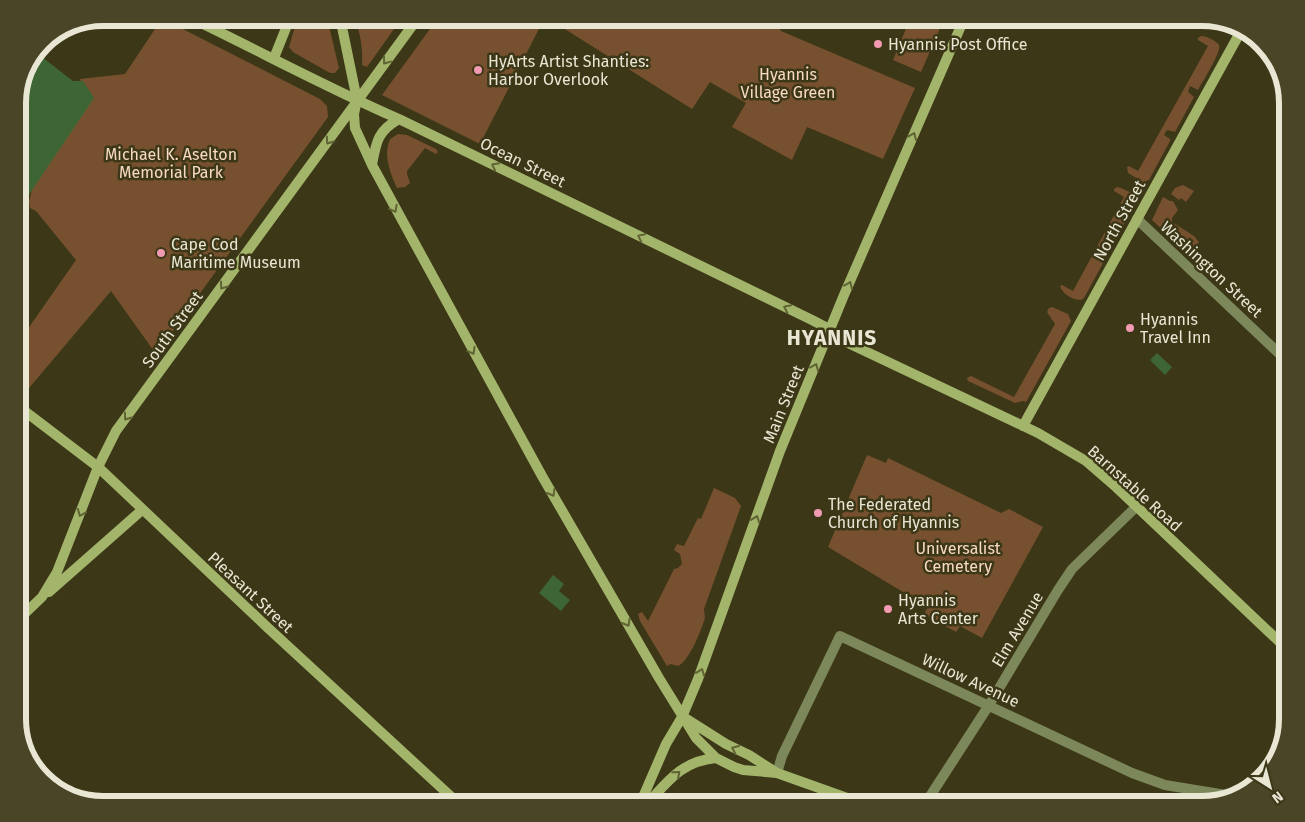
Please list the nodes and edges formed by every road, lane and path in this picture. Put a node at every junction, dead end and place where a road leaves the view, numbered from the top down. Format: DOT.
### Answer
graph roads {
  1 [pos="207,26"];
  2 [pos="287,26"];
  3 [pos="342,26"];
  4 [pos="412,26"];
  5 [pos="961,26"];
  6 [pos="1239,36"];
  7 [pos="274,58"];
  8 [pos="357,100"];
  9 [pos="399,119"];
  10 [pos="372,165"];
  11 [pos="1137,219"];
  12 [pos="831,330"];
  13 [pos="1279,353"];
  14 [pos="26,412"];
  15 [pos="1023,426"];
  16 [pos="98,467"];
  17 [pos="1136,507"];
  18 [pos="142,510"];
  19 [pos="42,597"];
  20 [pos="26,612"];
  21 [pos="1278,640"];
  22 [pos="989,705"];
  23 [pos="682,717"];
  24 [pos="716,758"];
  25 [pos="777,773"];
  26 [pos="1218,794"];
  27 [pos="450,796"];
  28 [pos="643,796"];
  29 [pos="654,796"];
  30 [pos="842,796"];
  31 [pos="930,796"];
  1 -- 7 [label="main road, Ocean Street"];
  2 -- 7 [label="main road"];
  3 -- 8 [label="main road"];
  4 -- 8 [label="main road, South Street, one-way"];
  12 -- 5 [label="main road, Main Street, one-way"];
  6 -- 11 [label="main road, North Street"];
  7 -- 8 [label="main road, Ocean Street"];
  8 -- 9 [label="main road, Ocean Street"];
  8 -- 10 [label="main road"];
  8 -- 16 [label="main road, South Street, one-way"];
  9 -- 10 [label="main road"];
  12 -- 9 [label="main road, Ocean Street, one-way"];
  10 -- 23 [label="main road, one-way"];
  11 -- 13 [label="street, Washington Street"];
  11 -- 15 [label="main road, North Street"];
  12 -- 15 [label="main road, Barnstable Road"];
  23 -- 12 [label="main road, Main Street, one-way"];
  14 -- 16 [label="main road, Pleasant Street"];
  15 -- 17 [label="main road, Barnstable Road"];
  16 -- 18 [label="main road, Pleasant Street"];
  16 -- 19 [label="main road, South Street, one-way"];
  17 -- 21 [label="main road, Barnstable Road"];
  17 -- 22 [label="street, Elm Avenue"];
  18 -- 19 [label="main road"];
  18 -- 27 [label="main road, Pleasant Street"];
  19 -- 20 [label="main road, South Street"];
  22 -- 25 [label="street, Willow Avenue"];
  22 -- 26 [label="street, Willow Avenue"];
  22 -- 31 [label="street, Elm Avenue"];
  23 -- 24 [label="main road"];
  25 -- 23 [label="main road, one-way"];
  23 -- 28 [label="main road, Main Street"];
  24 -- 25 [label="main road"];
  29 -- 24 [label="main road, one-way"];
  25 -- 30 [label="main road"];
}
